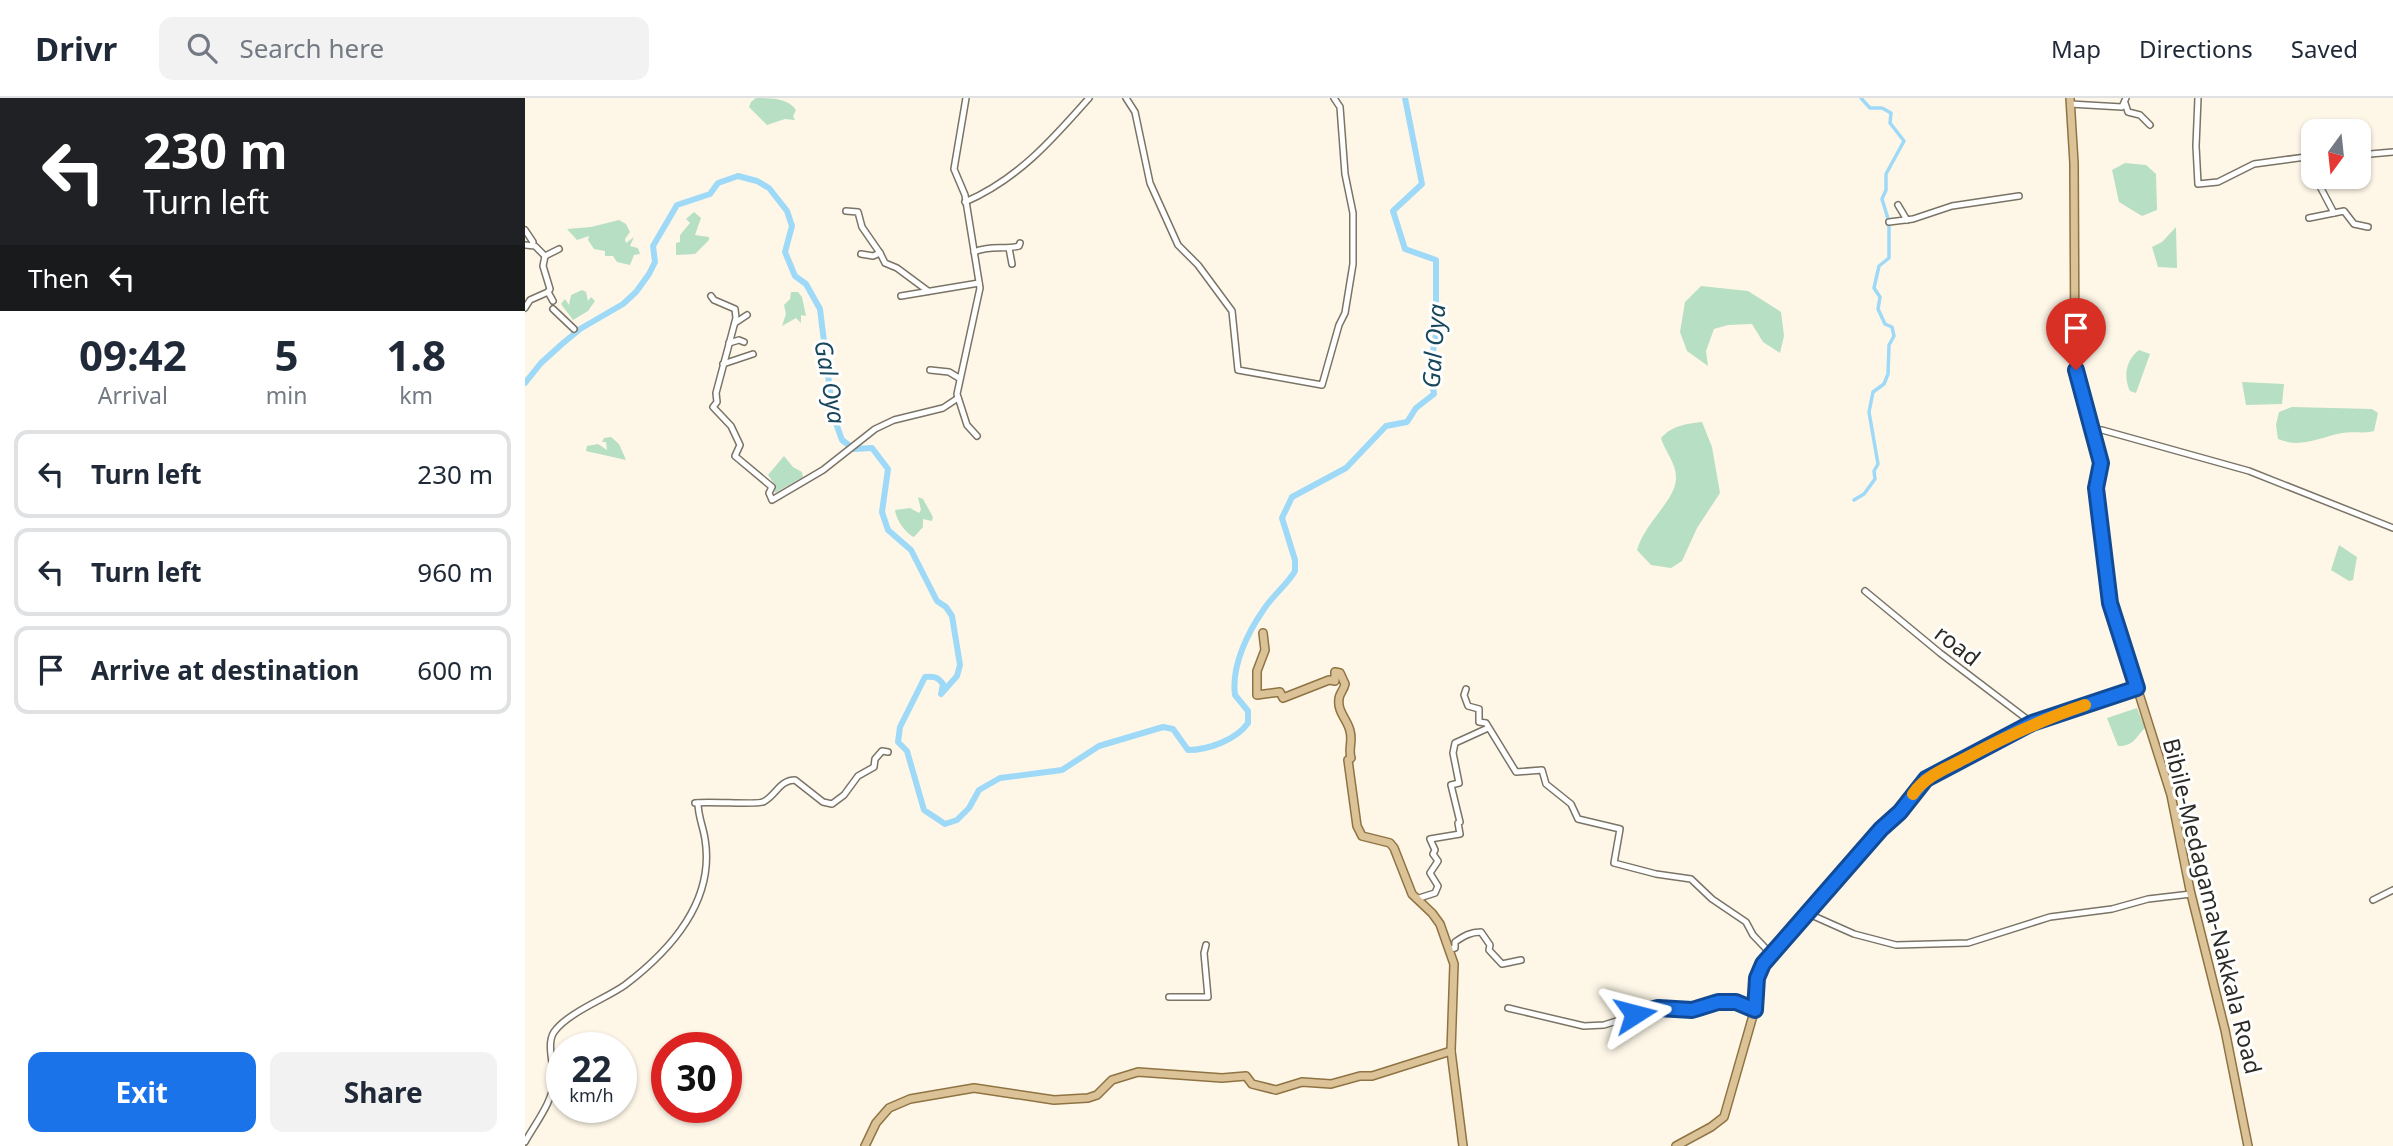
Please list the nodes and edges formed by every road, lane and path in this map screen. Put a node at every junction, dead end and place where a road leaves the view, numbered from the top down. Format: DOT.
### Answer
graph roads {
  1 [pos="967,98"];
  2 [pos="1089,98"];
  3 [pos="1126,98"];
  4 [pos="1334,98"];
  5 [pos="2199,98"];
  6 [pos="2070,101"];
  7 [pos="2126,101"];
  8 [pos="2150,125"];
  9 [pos="2393,152"];
  10 [pos="2371,154"];
  11 [pos="2301,159"];
  12 [pos="2321,189"];
  13 [pos="2019,196"];
  14 [pos="965,202"];
  15 [pos="1898,205"];
  16 [pos="846,211"];
  17 [pos="2334,214"];
  18 [pos="2309,218"];
  19 [pos="1907,220"];
  20 [pos="1889,222"];
  21 [pos="2368,227"];
  22 [pos="525,230"];
  23 [pos="1020,243"];
  24 [pos="528,245"];
  25 [pos="1009,248"];
  26 [pos="559,249"];
  27 [pos="974,252"];
  28 [pos="880,253"];
  29 [pos="861,254"];
  30 [pos="545,256"];
  31 [pos="1012,264"];
  32 [pos="979,283"];
  33 [pos="928,291"];
  34 [pos="548,292"];
  35 [pos="711,296"];
  36 [pos="901,296"];
  37 [pos="553,301"];
  38 [pos="525,308"];
  39 [pos="553,309"];
  40 [pos="747,315"];
  41 [pos="735,323"];
  42 [pos="574,329"];
  43 [pos="744,342"];
  44 [pos="729,343"];
  45 [pos="753,355"];
  46 [pos="723,364"];
  47 [pos="930,370"];
  48 [pos="959,378"];
  49 [pos="958,398"];
  50 [pos="2091,430"];
  51 [pos="977,436"];
  52 [pos="2393,528"];
  53 [pos="1864,591"];
  54 [pos="1263,633"];
  55 [pos="2137,688"];
  56 [pos="1466,689"];
  57 [pos="2032,723"];
  58 [pos="1488,728"];
  59 [pos="888,751"];
  60 [pos="2393,890"];
  61 [pos="2191,894"];
  62 [pos="1416,899"];
  63 [pos="2373,900"];
  64 [pos="1809,914"];
  65 [pos="1206,945"];
  66 [pos="1450,948"];
  67 [pos="1772,955"];
  68 [pos="1521,960"];
  69 [pos="1170,997"];
  70 [pos="1509,1008"];
  71 [pos="1755,1010"];
  72 [pos="1451,1051"];
  73 [pos="525,1142"];
  74 [pos="865,1146"];
  75 [pos="1463,1146"];
  76 [pos="1676,1146"];
  77 [pos="2248,1146"];
  1 -- 14 [label="street"];
  2 -- 14 [label="street"];
  3 -- 4 [label="street"];
  5 -- 11 [label="street"];
  6 -- 7 [label="street"];
  6 -- 50 [label="main road, Bibile-Medagama-Nakkala Road"];
  7 -- 8 [label="street"];
  9 -- 10 [label="street"];
  12 -- 17 [label="street"];
  13 -- 19 [label="street"];
  14 -- 27 [label="street"];
  15 -- 19 [label="street"];
  16 -- 28 [label="street"];
  17 -- 18 [label="street"];
  17 -- 21 [label="street"];
  19 -- 20 [label="street"];
  22 -- 24 [label="street"];
  23 -- 25 [label="street"];
  24 -- 30 [label="street"];
  25 -- 27 [label="street"];
  25 -- 31 [label="street"];
  26 -- 30 [label="street"];
  27 -- 32 [label="street"];
  28 -- 29 [label="street"];
  28 -- 33 [label="street"];
  30 -- 34 [label="street"];
  32 -- 33 [label="street"];
  32 -- 48 [label="street"];
  33 -- 36 [label="street"];
  34 -- 37 [label="street"];
  34 -- 38 [label="street"];
  35 -- 41 [label="street"];
  39 -- 42 [label="street"];
  40 -- 41 [label="street"];
  41 -- 44 [label="street"];
  43 -- 44 [label="street"];
  44 -- 46 [label="street"];
  45 -- 46 [label="street"];
  46 -- 49 [label="street"];
  47 -- 48 [label="street"];
  48 -- 49 [label="street"];
  49 -- 51 [label="street"];
  50 -- 52 [label="street"];
  50 -- 55 [label="main road, Bibile-Medagama-Nakkala Road"];
  53 -- 57 [label="street, road"];
  54 -- 62 [label="main road"];
  55 -- 57 [label="main road"];
  55 -- 61 [label="main road, Bibile-Medagama-Nakkala Road"];
  56 -- 58 [label="street"];
  57 -- 64 [label="main road"];
  58 -- 62 [label="street"];
  58 -- 67 [label="street"];
  59 -- 73 [label="street"];
  60 -- 63 [label="street"];
  61 -- 64 [label="street"];
  61 -- 77 [label="main road, Bibile-Medagama-Nakkala Road"];
  62 -- 66 [label="main road"];
  64 -- 67 [label="main road"];
  65 -- 69 [label="street"];
  66 -- 68 [label="street"];
  66 -- 72 [label="main road"];
  67 -- 71 [label="main road"];
  70 -- 71 [label="street"];
  71 -- 76 [label="main road"];
  72 -- 74 [label="main road"];
  72 -- 75 [label="main road"];
}
